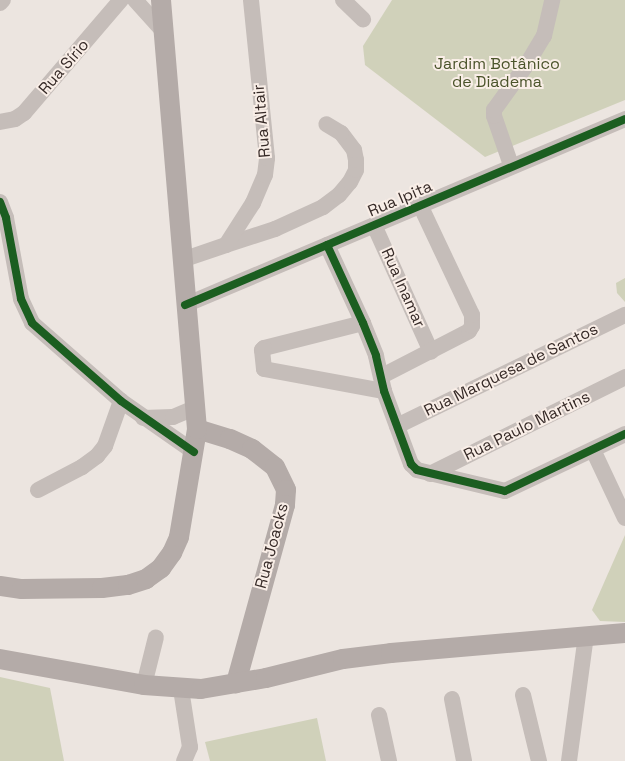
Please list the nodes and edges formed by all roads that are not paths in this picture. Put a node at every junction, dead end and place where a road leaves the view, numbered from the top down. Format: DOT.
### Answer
graph roads {
  1 [pos="3,0"];
  2 [pos="121,0"];
  3 [pos="135,0"];
  4 [pos="161,0"];
  5 [pos="251,0"];
  6 [pos="343,0"];
  7 [pos="552,0"];
  8 [pos="0,3"];
  9 [pos="363,19"];
  10 [pos="163,31"];
  11 [pos="625,118"];
  12 [pos="0,122"];
  13 [pos="326,124"];
  14 [pos="511,165"];
  15 [pos="0,202"];
  16 [pos="420,205"];
  17 [pos="374,224"];
  18 [pos="226,245"];
  19 [pos="327,245"];
  20 [pos="182,260"];
  21 [pos="185,305"];
  22 [pos="625,315"];
  23 [pos="363,323"];
  24 [pos="431,352"];
  25 [pos="625,377"];
  26 [pos="383,384"];
  27 [pos="121,401"];
  28 [pos="194,408"];
  29 [pos="143,418"];
  30 [pos="397,426"];
  31 [pos="197,429"];
  32 [pos="625,434"];
  33 [pos="592,450"];
  34 [pos="194,452"];
  35 [pos="430,474"];
  36 [pos="38,490"];
  37 [pos="625,518"];
  38 [pos="0,586"];
  39 [pos="625,633"];
  40 [pos="586,636"];
  41 [pos="156,637"];
  42 [pos="0,659"];
  43 [pos="236,683"];
  44 [pos="144,685"];
  45 [pos="181,690"];
  46 [pos="523,695"];
  47 [pos="452,699"];
  48 [pos="379,715"];
  49 [pos="184,761"];
  50 [pos="389,761"];
  51 [pos="464,761"];
  52 [pos="539,761"];
  53 [pos="568,761"];
  1 -- 8 [label="street"];
  2 -- 12 [label="street, Rua Sírio"];
  3 -- 10 [label="street"];
  4 -- 10 [label="main road"];
  5 -- 18 [label="street, Rua Altair"];
  6 -- 9 [label="street"];
  7 -- 14 [label="street"];
  10 -- 20 [label="main road"];
  11 -- 14 [label="street, Rua Ipita"];
  13 -- 18 [label="street"];
  14 -- 16 [label="street, Rua Ipita"];
  15 -- 27 [label="street"];
  16 -- 17 [label="street, Rua Ipita"];
  16 -- 24 [label="street"];
  17 -- 19 [label="street, Rua Ipita"];
  17 -- 24 [label="street, Rua Inamar"];
  18 -- 20 [label="street"];
  19 -- 21 [label="street, Rua Ipita"];
  19 -- 23 [label="street"];
  20 -- 21 [label="main road"];
  21 -- 28 [label="main road"];
  22 -- 30 [label="street, Rua Marquesa de Santos"];
  23 -- 26 [label="street"];
  23 -- 26 [label="street"];
  24 -- 26 [label="street"];
  25 -- 35 [label="street, Rua Paulo Martins"];
  26 -- 30 [label="street"];
  27 -- 29 [label="street"];
  27 -- 36 [label="street"];
  28 -- 29 [label="street"];
  28 -- 31 [label="main road"];
  29 -- 34 [label="street"];
  30 -- 35 [label="street"];
  31 -- 34 [label="main road"];
  31 -- 43 [label="main road, Rua Joacks"];
  32 -- 33 [label="street"];
  33 -- 35 [label="street"];
  33 -- 37 [label="street"];
  34 -- 38 [label="main road"];
  39 -- 40 [label="main road"];
  40 -- 43 [label="main road"];
  40 -- 53 [label="street"];
  41 -- 44 [label="street"];
  42 -- 44 [label="main road"];
  43 -- 45 [label="main road"];
  44 -- 45 [label="main road"];
  45 -- 49 [label="street"];
  46 -- 52 [label="street"];
  47 -- 51 [label="street"];
  48 -- 50 [label="street"];
}
